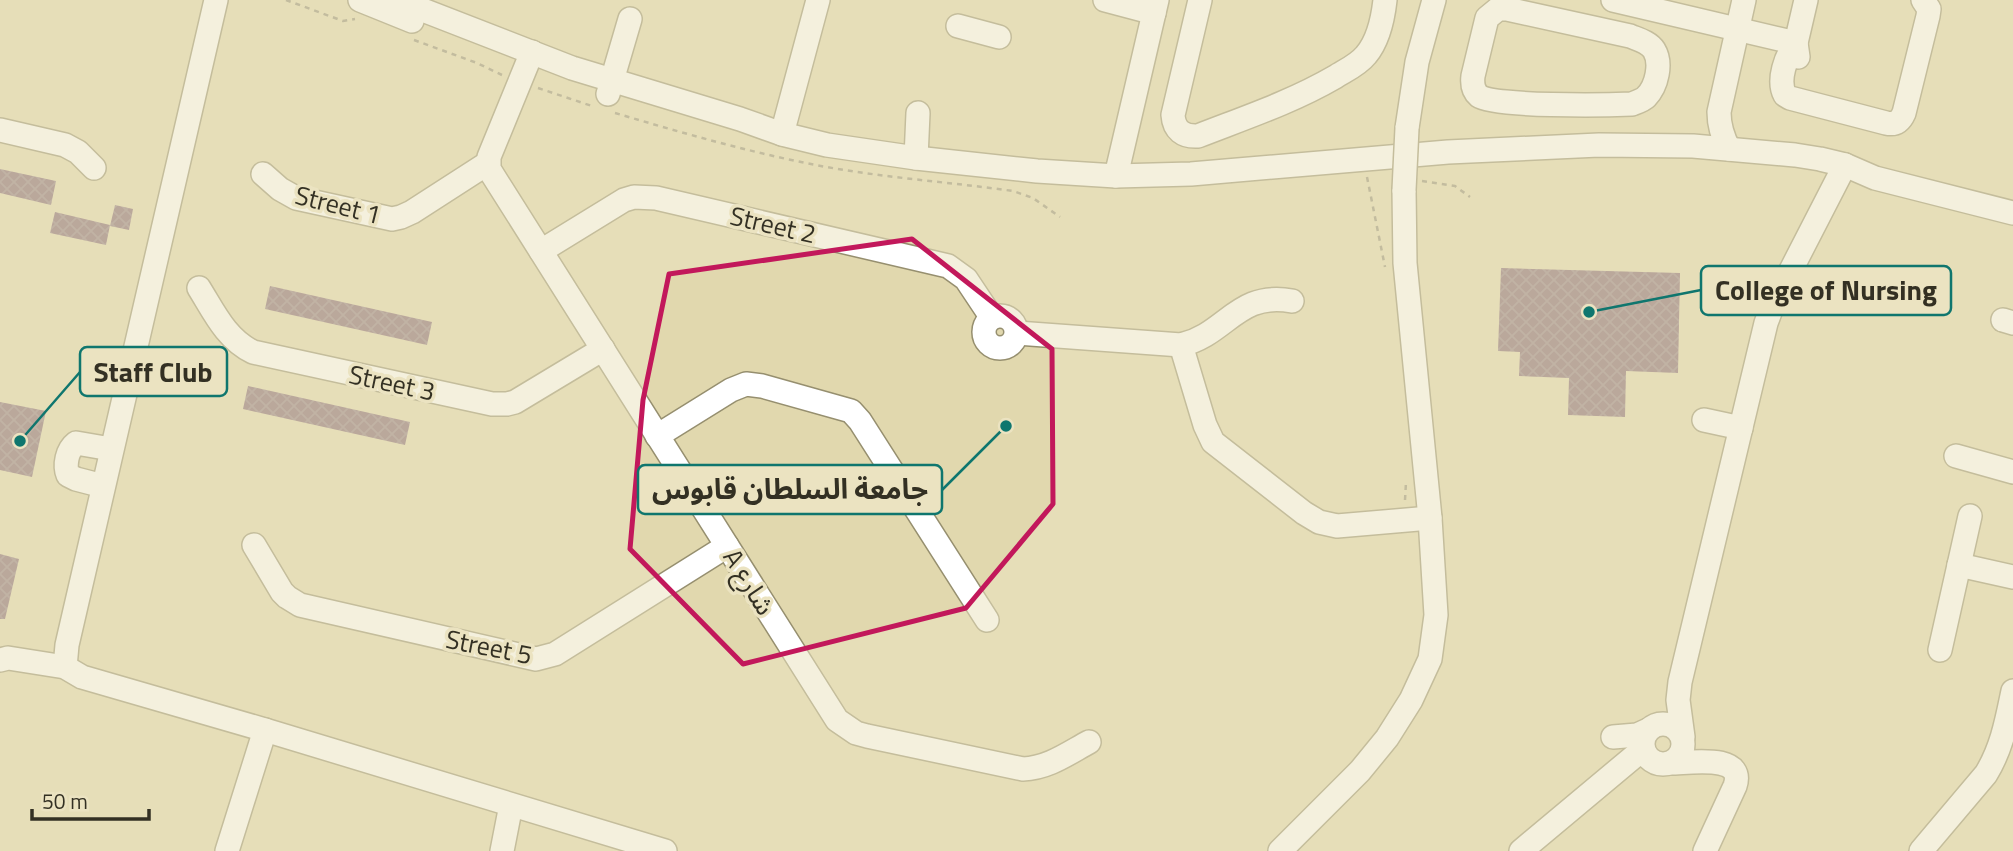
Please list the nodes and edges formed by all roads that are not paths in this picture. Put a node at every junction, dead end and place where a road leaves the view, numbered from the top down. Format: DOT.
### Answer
graph roads {
  1 [pos="216,0"];
  2 [pos="360,0"];
  3 [pos="397,0"];
  4 [pos="818,0"];
  5 [pos="1105,0"];
  6 [pos="1200,0"];
  7 [pos="1385,0"];
  8 [pos="1434,0"];
  9 [pos="1744,0"];
  10 [pos="1805,0"];
  11 [pos="1923,0"];
  12 [pos="1622,2"];
  13 [pos="1149,6"];
  14 [pos="1535,8"];
  15 [pos="629,19"];
  16 [pos="958,26"];
  17 [pos="1734,28"];
  18 [pos="1623,35"];
  19 [pos="999,37"];
  20 [pos="1796,43"];
  21 [pos="529,59"];
  22 [pos="610,87"];
  23 [pos="918,113"];
  24 [pos="0,130"];
  25 [pos="782,134"];
  26 [pos="1703,147"];
  27 [pos="1729,149"];
  28 [pos="916,158"];
  29 [pos="488,163"];
  30 [pos="1844,165"];
  31 [pos="94,169"];
  32 [pos="263,174"];
  33 [pos="1109,176"];
  34 [pos="2012,203"];
  35 [pos="541,251"];
  36 [pos="199,288"];
  37 [pos="1292,301"];
  38 [pos="1181,345"];
  39 [pos="603,349"];
  40 [pos="1704,420"];
  41 [pos="1741,428"];
  42 [pos="657,436"];
  43 [pos="111,449"];
  44 [pos="1956,456"];
  45 [pos="2013,472"];
  46 [pos="103,486"];
  47 [pos="1970,516"];
  48 [pos="1430,518"];
  49 [pos="254,545"];
  50 [pos="727,546"];
  51 [pos="1959,565"];
  52 [pos="1434,570"];
  53 [pos="2013,578"];
  54 [pos="987,620"];
  55 [pos="1940,650"];
  56 [pos="0,660"];
  57 [pos="65,667"];
  58 [pos="1680,682"];
  59 [pos="2013,691"];
  60 [pos="265,730"];
  61 [pos="1683,738"];
  62 [pos="1646,739"];
  63 [pos="1089,742"];
  64 [pos="1709,761"];
  65 [pos="1671,763"];
  66 [pos="512,805"];
  67 [pos="227,851"];
  68 [pos="502,851"];
  69 [pos="666,851"];
  70 [pos="1263,851"];
  71 [pos="1280,851"];
  72 [pos="1521,851"];
  73 [pos="1705,851"];
  74 [pos="1922,851"];
  1 -- 43 [label="lane"];
  2 -- 21 [label="lane"];
  3 -- 21 [label="lane"];
  4 -- 25 [label="lane"];
  5 -- 13 [label="lane"];
  6 -- 7 [label="lane"];
  8 -- 48 [label="lane, bridge"];
  9 -- 17 [label="lane"];
  10 -- 20 [label="lane"];
  11 -- 20 [label="lane"];
  12 -- 17 [label="lane"];
  12 -- 18 [label="lane"];
  13 -- 33 [label="lane"];
  14 -- 18 [label="lane"];
  14 -- 18 [label="lane"];
  15 -- 22 [label="lane"];
  16 -- 19 [label="lane"];
  17 -- 20 [label="lane"];
  17 -- 26 [label="lane"];
  17 -- 27 [label="lane"];
  21 -- 22 [label="lane"];
  21 -- 29 [label="lane"];
  22 -- 25 [label="lane"];
  23 -- 28 [label="lane"];
  24 -- 31 [label="lane"];
  25 -- 28 [label="lane"];
  26 -- 27 [label="lane"];
  26 -- 33 [label="lane"];
  27 -- 30 [label="lane"];
  28 -- 33 [label="lane"];
  29 -- 32 [label="lane, Street 1"];
  29 -- 35 [label="lane, A شارع"];
  30 -- 34 [label="lane"];
  30 -- 41 [label="lane"];
  35 -- 38 [label="lane, Street 2"];
  35 -- 39 [label="lane, A شارع"];
  36 -- 39 [label="lane, Street 3"];
  37 -- 38 [label="lane"];
  38 -- 48 [label="lane"];
  39 -- 42 [label="lane, A شارع"];
  40 -- 41 [label="lane"];
  41 -- 58 [label="lane"];
  42 -- 50 [label="lane, A شارع"];
  42 -- 54 [label="lane"];
  43 -- 46 [label="lane"];
  43 -- 46 [label="lane"];
  44 -- 45 [label="lane"];
  46 -- 57 [label="lane"];
  47 -- 51 [label="lane"];
  48 -- 52 [label="lane"];
  49 -- 50 [label="lane, Street 5"];
  50 -- 63 [label="lane, A شارع"];
  51 -- 53 [label="lane"];
  51 -- 55 [label="lane"];
  52 -- 70 [label="lane"];
  52 -- 71 [label="lane"];
  56 -- 57 [label="lane"];
  57 -- 60 [label="lane"];
  58 -- 61 [label="lane"];
  58 -- 62 [label="lane"];
  59 -- 74 [label="lane"];
  60 -- 66 [label="lane"];
  60 -- 67 [label="lane"];
  61 -- 62 [label="lane"];
  61 -- 64 [label="lane"];
  61 -- 65 [label="lane"];
  62 -- 65 [label="lane"];
  62 -- 72 [label="lane"];
  64 -- 65 [label="lane"];
  64 -- 73 [label="lane"];
  66 -- 68 [label="lane"];
  66 -- 69 [label="lane"];
}
